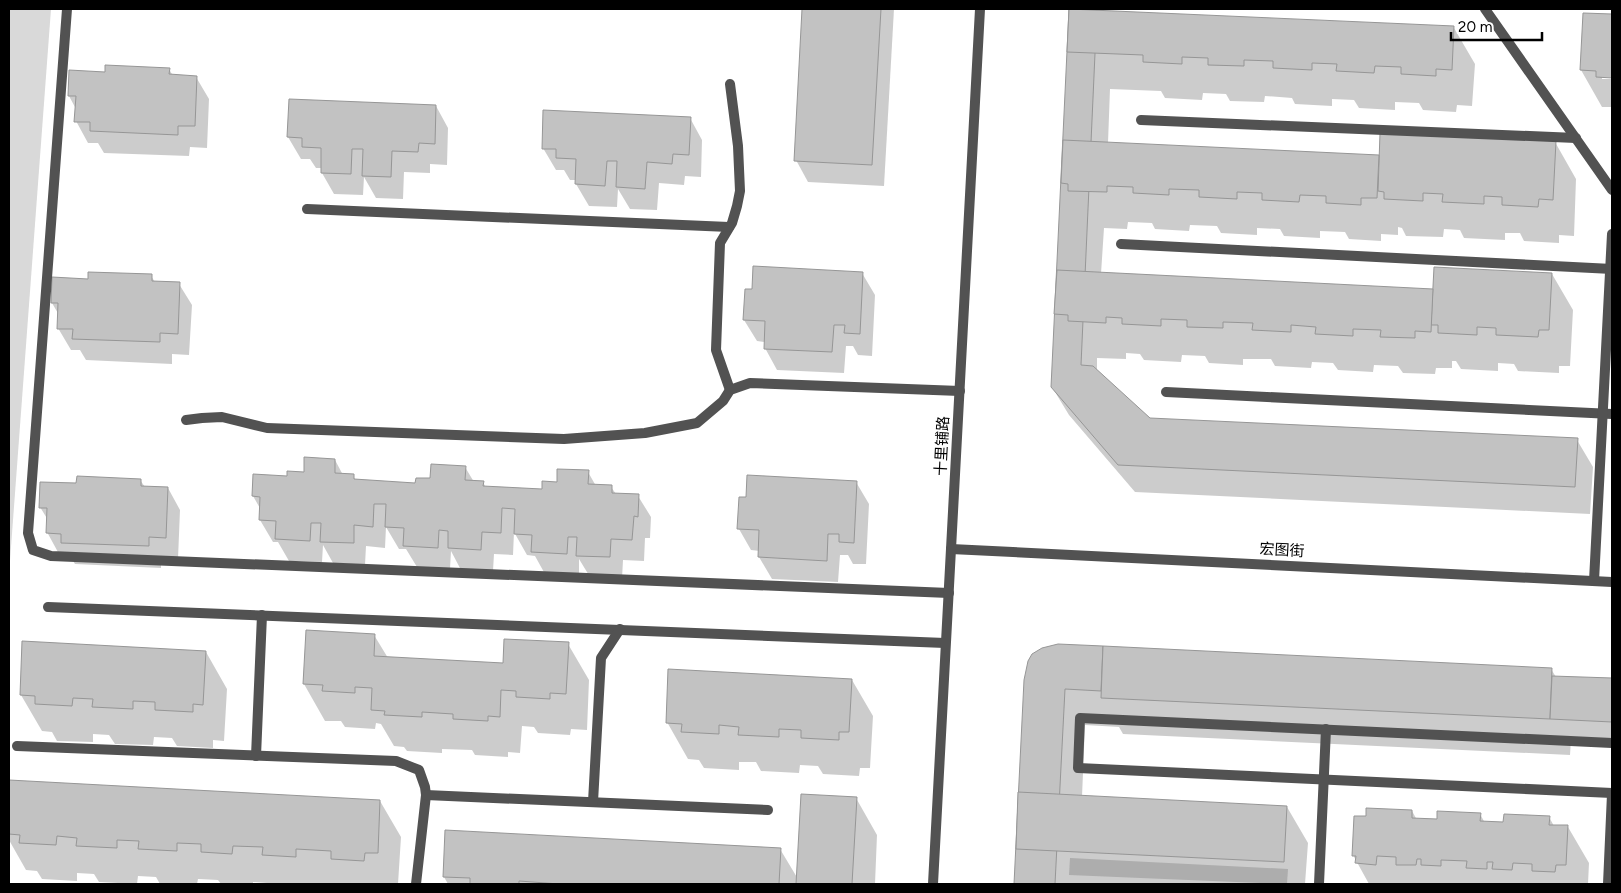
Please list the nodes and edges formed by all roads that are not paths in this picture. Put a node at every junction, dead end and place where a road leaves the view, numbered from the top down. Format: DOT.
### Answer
graph roads {
  1 [pos="67,9"];
  2 [pos="980,9"];
  3 [pos="1485,9"];
  4 [pos="730,84"];
  5 [pos="1141,120"];
  6 [pos="1576,138"];
  7 [pos="1612,190"];
  8 [pos="307,209"];
  9 [pos="729,227"];
  10 [pos="1612,234"];
  11 [pos="1121,244"];
  12 [pos="1611,269"];
  13 [pos="730,390"];
  14 [pos="960,391"];
  15 [pos="1166,392"];
  16 [pos="1608,414"];
  17 [pos="186,420"];
  18 [pos="951,549"];
  19 [pos="1594,581"];
  20 [pos="1612,582"];
  21 [pos="949,593"];
  22 [pos="48,606"];
  23 [pos="262,615"];
  24 [pos="620,629"];
  25 [pos="946,643"];
  26 [pos="1326,729"];
  27 [pos="1612,743"];
  28 [pos="17,746"];
  29 [pos="256,756"];
  30 [pos="1323,780"];
  31 [pos="1612,794"];
  32 [pos="426,795"];
  33 [pos="594,802"];
  34 [pos="768,810"];
  35 [pos="416,884"];
  36 [pos="933,884"];
  37 [pos="1318,884"];
  38 [pos="1608,884"];
  1 -- 21 [label="street"];
  2 -- 14 [label="street, 十里铺路"];
  3 -- 6 [label="street"];
  4 -- 9 [label="street"];
  5 -- 6 [label="street"];
  6 -- 7 [label="street"];
  8 -- 9 [label="street"];
  9 -- 13 [label="street"];
  10 -- 12 [label="street"];
  11 -- 12 [label="street"];
  12 -- 16 [label="street"];
  13 -- 14 [label="street"];
  13 -- 17 [label="street"];
  14 -- 18 [label="street, 十里铺路"];
  15 -- 16 [label="street"];
  16 -- 19 [label="street"];
  18 -- 19 [label="street, 宏图街"];
  18 -- 21 [label="street, 十里铺路"];
  19 -- 20 [label="street, 宏图街"];
  21 -- 25 [label="street, 十里铺路"];
  22 -- 23 [label="street"];
  23 -- 24 [label="street"];
  23 -- 29 [label="street"];
  24 -- 25 [label="street"];
  24 -- 33 [label="street"];
  25 -- 36 [label="street, 十里铺路"];
  26 -- 27 [label="street"];
  26 -- 30 [label="street"];
  26 -- 30 [label="street"];
  28 -- 29 [label="street"];
  29 -- 32 [label="street"];
  30 -- 31 [label="street"];
  30 -- 37 [label="street"];
  31 -- 38 [label="street"];
  32 -- 33 [label="street"];
  32 -- 35 [label="street"];
  33 -- 34 [label="street"];
}
